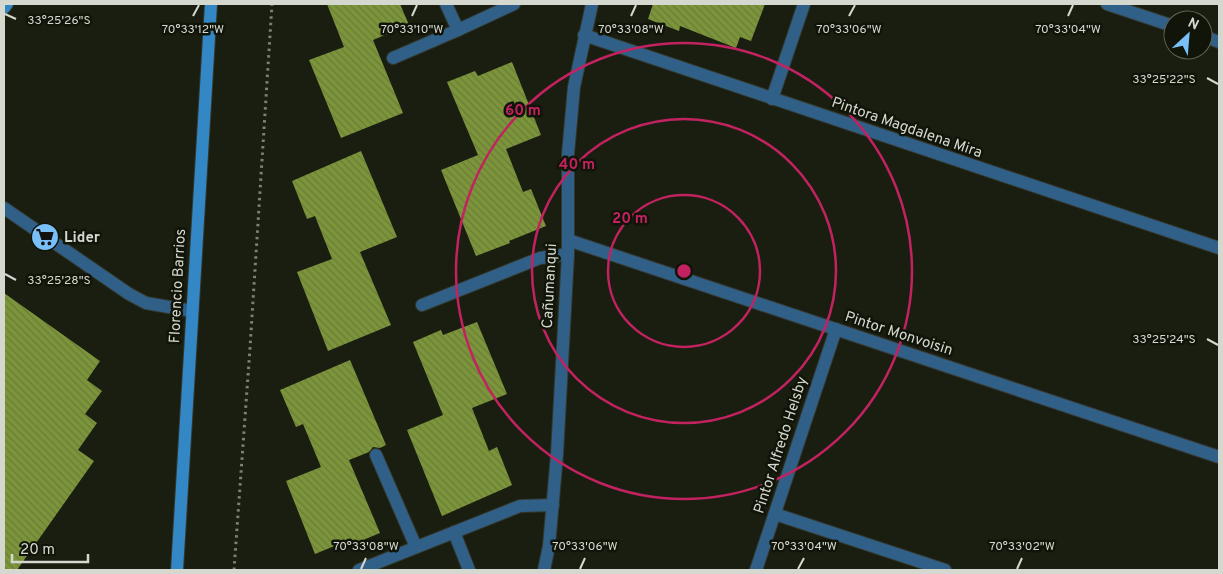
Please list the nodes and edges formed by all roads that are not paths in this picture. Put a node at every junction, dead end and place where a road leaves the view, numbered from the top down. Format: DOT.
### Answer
graph roads {
  1 [pos="6,4"];
  2 [pos="211,4"];
  3 [pos="446,4"];
  4 [pos="514,4"];
  5 [pos="592,4"];
  6 [pos="804,4"];
  7 [pos="1107,4"];
  8 [pos="4,8"];
  9 [pos="1163,23"];
  10 [pos="458,30"];
  11 [pos="584,35"];
  12 [pos="393,58"];
  13 [pos="772,99"];
  14 [pos="4,208"];
  15 [pos="568,240"];
  16 [pos="1219,248"];
  17 [pos="568,254"];
  18 [pos="422,306"];
  19 [pos="192,311"];
  20 [pos="836,329"];
  21 [pos="376,455"];
  22 [pos="1219,457"];
  23 [pos="553,505"];
  24 [pos="775,514"];
  25 [pos="454,532"];
  26 [pos="416,547"];
  27 [pos="177,570"];
  28 [pos="360,570"];
  29 [pos="469,570"];
  30 [pos="544,570"];
  31 [pos="756,570"];
  32 [pos="945,570"];
  1 -- 8 [label="main road"];
  2 -- 19 [label="main road, Florencio Barrios"];
  3 -- 10 [label="street"];
  4 -- 10 [label="street"];
  5 -- 11 [label="street, Cañumanqui"];
  6 -- 13 [label="street"];
  7 -- 9 [label="street"];
  10 -- 12 [label="street"];
  11 -- 13 [label="street, Pintora Magdalena Mira"];
  11 -- 15 [label="street, Cañumanqui"];
  13 -- 16 [label="street, Pintora Magdalena Mira"];
  14 -- 19 [label="street"];
  15 -- 17 [label="street, Cañumanqui"];
  15 -- 20 [label="street, Pintor Monvoisin"];
  17 -- 18 [label="street"];
  17 -- 23 [label="street, Cañumanqui"];
  19 -- 27 [label="main road, Florencio Barrios"];
  20 -- 22 [label="street, Pintor Monvoisin"];
  20 -- 24 [label="street, Pintor Alfredo Helsby"];
  21 -- 26 [label="street"];
  23 -- 25 [label="street"];
  23 -- 30 [label="street, Cañumanqui"];
  24 -- 31 [label="street, Pintor Alfredo Helsby"];
  24 -- 32 [label="street"];
  25 -- 26 [label="street"];
  25 -- 29 [label="street"];
  26 -- 28 [label="street"];
}
